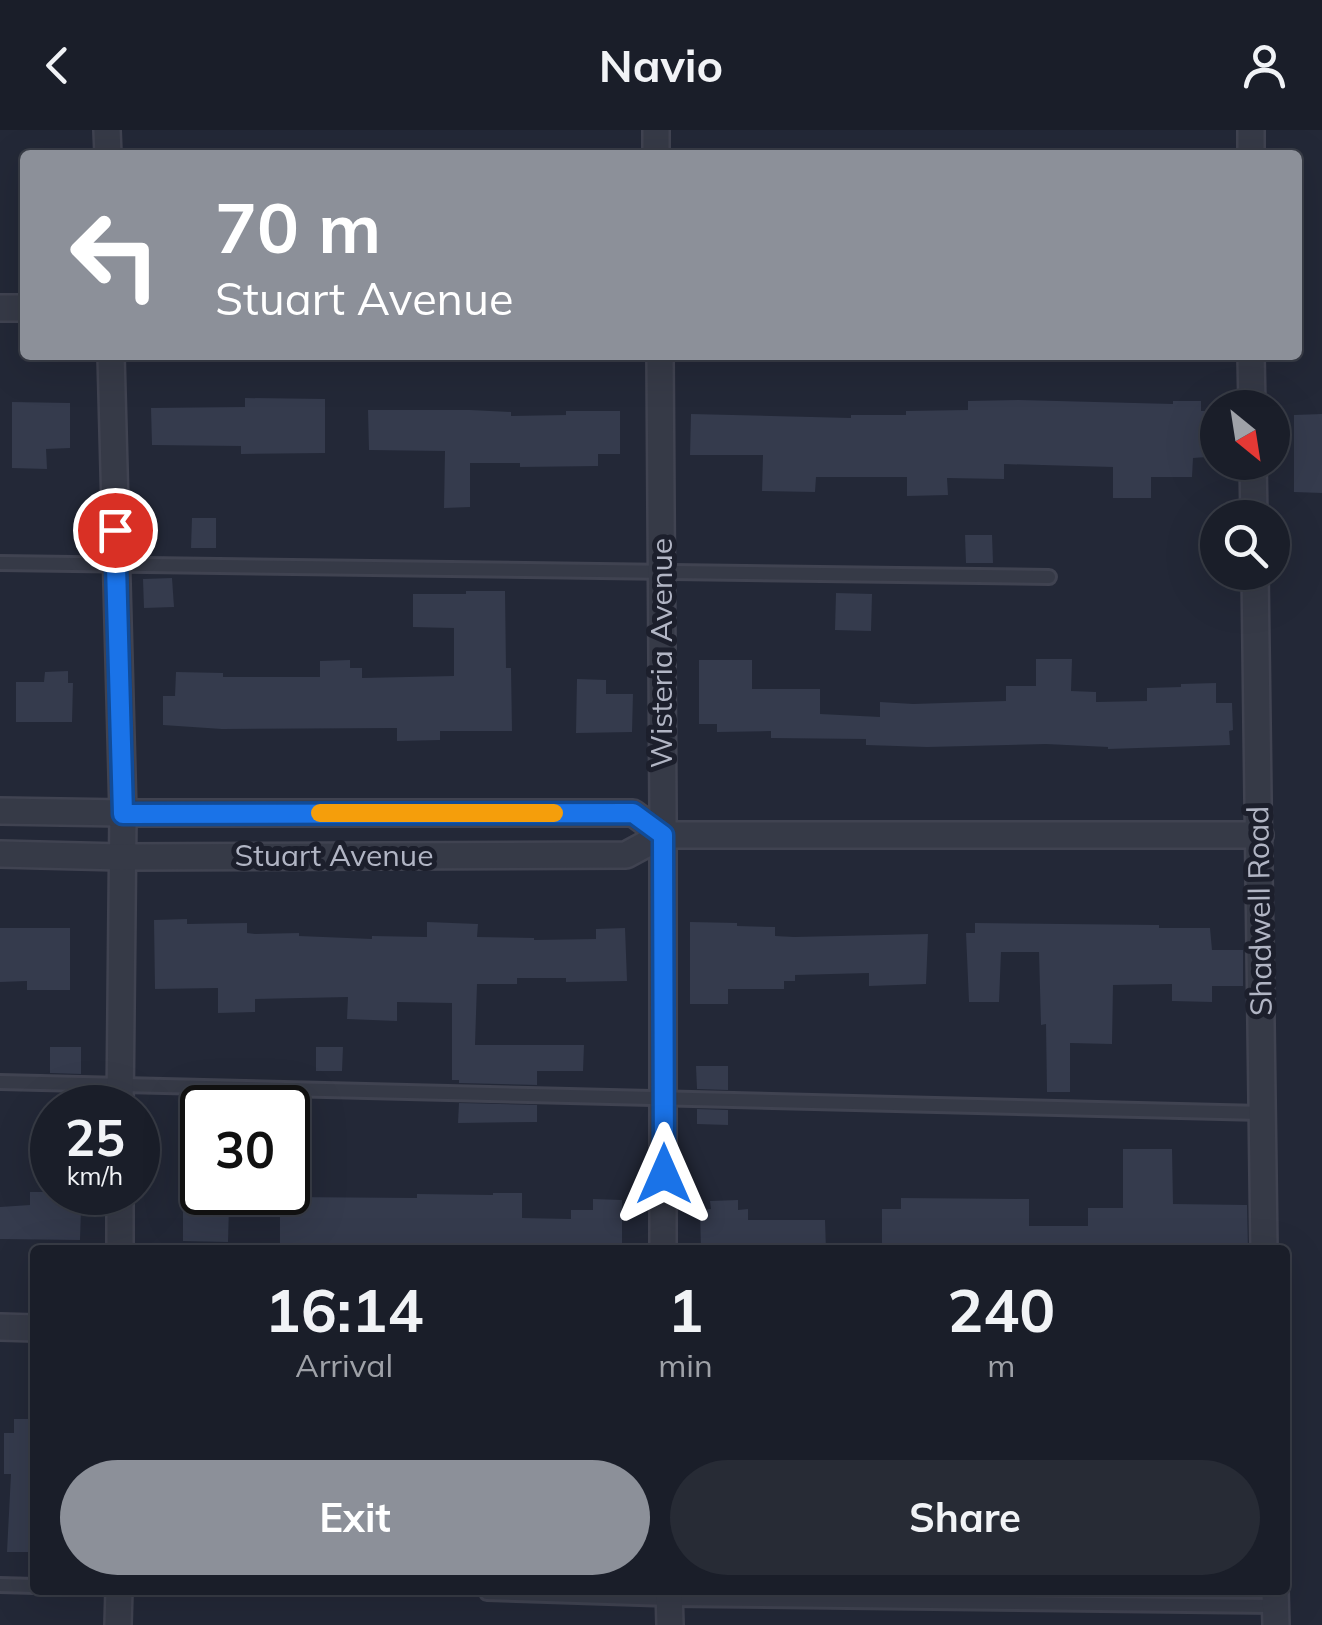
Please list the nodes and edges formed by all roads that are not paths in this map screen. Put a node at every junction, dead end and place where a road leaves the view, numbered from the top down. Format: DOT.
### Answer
graph roads {
  1 [pos="111,360"];
  2 [pos="660,360"];
  3 [pos="1251,360"];
  4 [pos="1252,390"];
  5 [pos="0,563"];
  6 [pos="116,565"];
  7 [pos="662,571"];
  8 [pos="1049,577"];
  9 [pos="1255,590"];
  10 [pos="0,810"];
  11 [pos="123,814"];
  12 [pos="663,835"];
  13 [pos="1260,835"];
  14 [pos="0,854"];
  15 [pos="121,856"];
  16 [pos="0,1082"];
  17 [pos="120,1085"];
  18 [pos="30,1086"];
  19 [pos="160,1096"];
  20 [pos="664,1098"];
  21 [pos="1262,1114"];
  22 [pos="120,1215"];
  23 [pos="120,1245"];
  24 [pos="663,1245"];
  25 [pos="1264,1245"];
  26 [pos="0,1327"];
  27 [pos="30,1328"];
  28 [pos="0,1585"];
  29 [pos="30,1586"];
  30 [pos="119,1595"];
  31 [pos="518,1595"];
  32 [pos="670,1605"];
  33 [pos="1276,1607"];
  34 [pos="118,1625"];
  1 -- 6 [label="street"];
  2 -- 7 [label="street, Wisteria Avenue"];
  3 -- 4 [label="street"];
  5 -- 6 [label="lane"];
  6 -- 7 [label="lane"];
  6 -- 11 [label="street"];
  7 -- 8 [label="lane"];
  7 -- 12 [label="street, Wisteria Avenue"];
  9 -- 13 [label="street, Shadwell Road"];
  10 -- 11 [label="street, Stuart Avenue"];
  11 -- 12 [label="street, Stuart Avenue"];
  11 -- 15 [label="street"];
  12 -- 13 [label="street, Stuart Avenue"];
  12 -- 15 [label="street, Stuart Avenue"];
  12 -- 20 [label="street, Wisteria Avenue"];
  13 -- 21 [label="street, Shadwell Road"];
  14 -- 15 [label="street, Stuart Avenue"];
  15 -- 17 [label="street"];
  16 -- 18 [label="lane"];
  19 -- 20 [label="lane"];
  20 -- 21 [label="lane"];
  20 -- 24 [label="street, Wisteria Avenue"];
  21 -- 25 [label="street, Shadwell Road"];
  22 -- 23 [label="street"];
  26 -- 27 [label="street"];
  28 -- 29 [label="lane"];
  30 -- 34 [label="street"];
  31 -- 32 [label="lane"];
  32 -- 33 [label="lane"];
}
